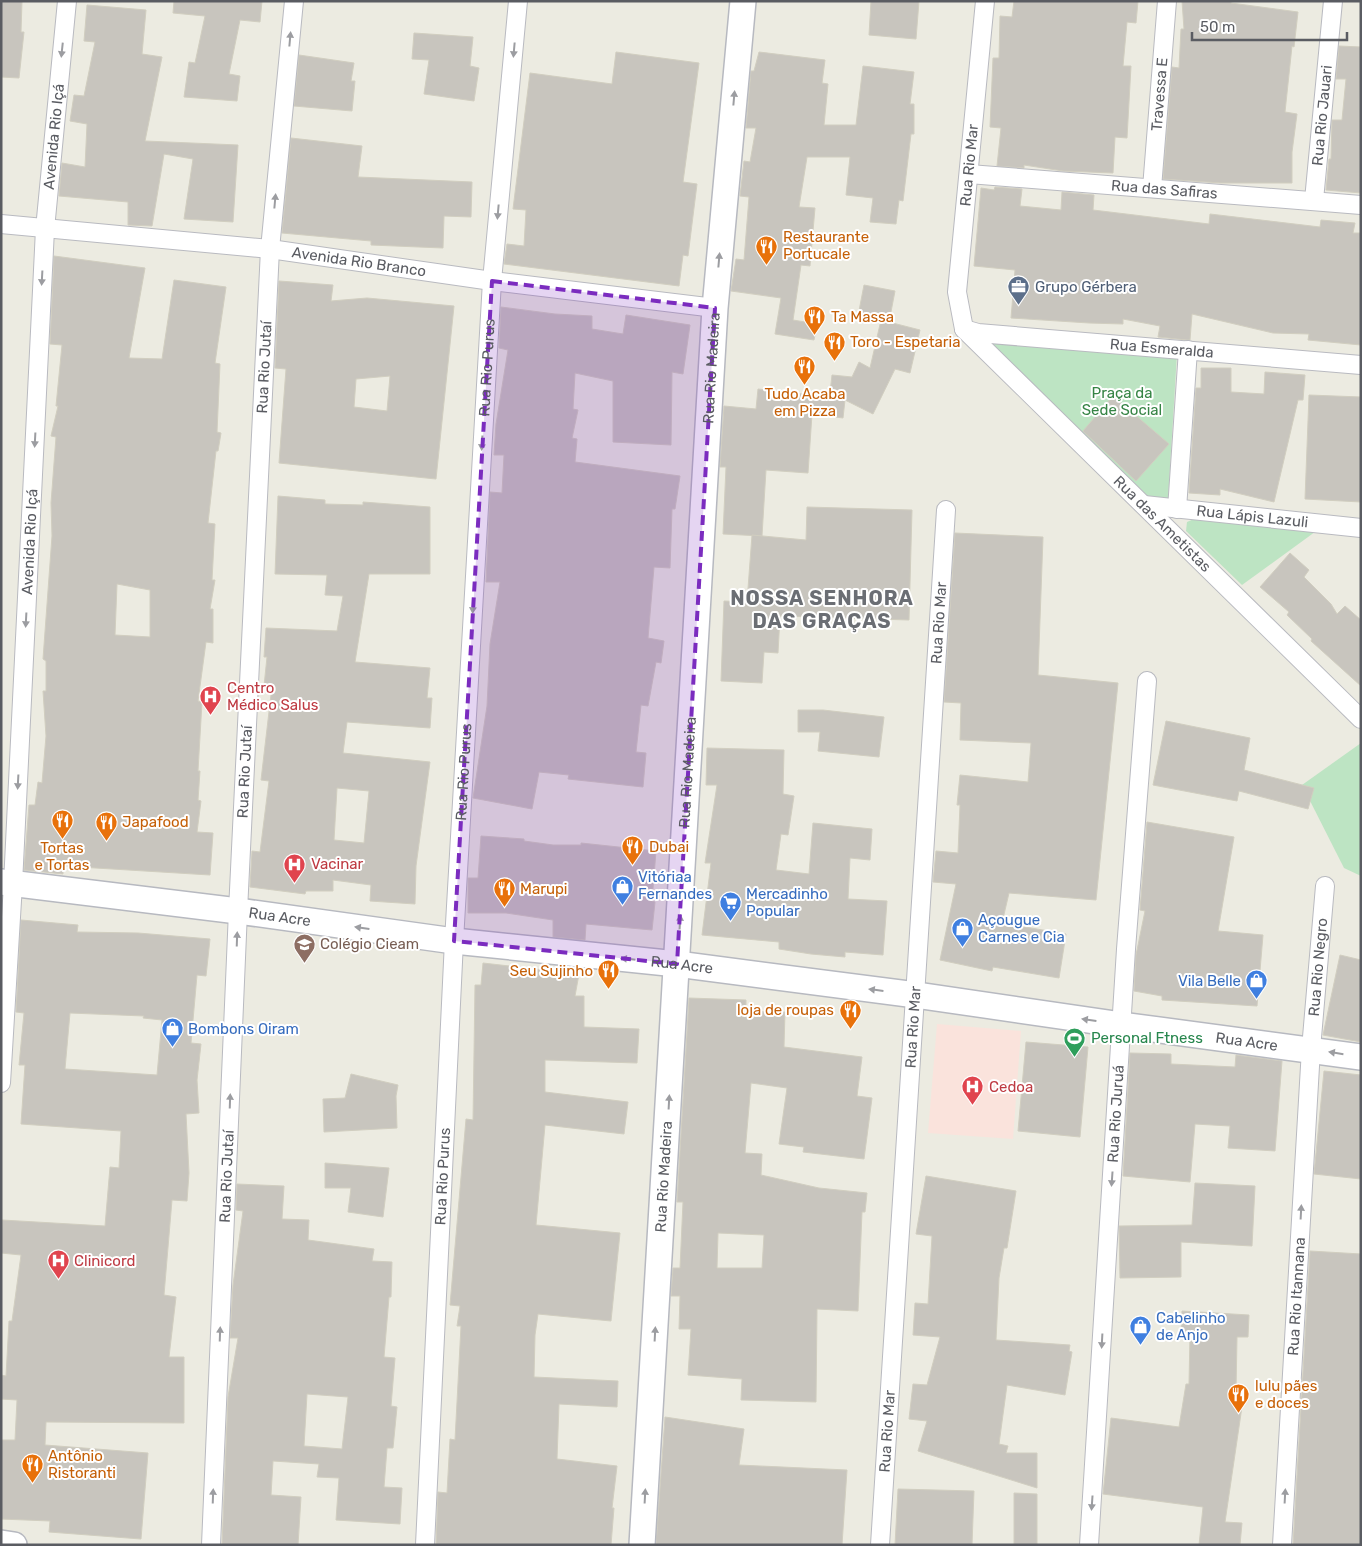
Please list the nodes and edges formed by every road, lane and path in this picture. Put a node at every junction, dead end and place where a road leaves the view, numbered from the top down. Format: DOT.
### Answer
graph roads {
  1 [pos="67,1"];
  2 [pos="294,1"];
  3 [pos="518,1"];
  4 [pos="743,1"];
  5 [pos="985,1"];
  6 [pos="1167,1"];
  7 [pos="1333,1"];
  8 [pos="969,174"];
  9 [pos="1152,188"];
  10 [pos="1314,200"];
  11 [pos="1361,205"];
  12 [pos="1,224"];
  13 [pos="45,229"];
  14 [pos="270,249"];
  15 [pos="492,281"];
  16 [pos="715,308"];
  17 [pos="964,329"];
  18 [pos="1188,350"];
  19 [pos="1361,365"];
  20 [pos="1144,505"];
  21 [pos="1177,509"];
  22 [pos="946,510"];
  23 [pos="1361,528"];
  24 [pos="1147,681"];
  25 [pos="1361,718"];
  26 [pos="7,883"];
  27 [pos="1325,886"];
  28 [pos="238,910"];
  29 [pos="454,941"];
  30 [pos="677,964"];
  31 [pos="916,995"];
  32 [pos="1122,1025"];
  33 [pos="1311,1049"];
  34 [pos="1361,1057"];
  35 [pos="1,1082"];
  36 [pos="1,1543"];
  37 [pos="14,1545"];
  38 [pos="211,1545"];
  39 [pos="425,1545"];
  40 [pos="642,1545"];
  41 [pos="880,1545"];
  42 [pos="1089,1545"];
  43 [pos="1282,1545"];
  1 -- 13 [label="street, Avenida Rio Içá, one-way"];
  14 -- 2 [label="street, Rua Rio Jutaí, one-way"];
  3 -- 15 [label="street, Rua Rio Purus, one-way"];
  16 -- 4 [label="street, Rua Rio Madeira, one-way"];
  5 -- 8 [label="street, Rua Rio Mar"];
  6 -- 9 [label="street, Travessa E"];
  7 -- 10 [label="street, Rua Rio Jauari"];
  8 -- 9 [label="street, Rua das Safiras"];
  8 -- 17 [label="street, Rua Rio Mar"];
  9 -- 10 [label="street, Rua das Safiras"];
  10 -- 11 [label="street, Rua das Safiras"];
  12 -- 13 [label="street, Avenida Rio Branco"];
  13 -- 14 [label="street, Avenida Rio Branco"];
  13 -- 26 [label="street, Avenida Rio Içá, one-way"];
  14 -- 15 [label="street, Avenida Rio Branco"];
  14 -- 28 [label="street, Rua Rio Jutaí"];
  15 -- 16 [label="street, Avenida Rio Branco"];
  15 -- 29 [label="street, Rua Rio Purus, one-way"];
  30 -- 16 [label="street, Rua Rio Madeira, one-way"];
  17 -- 18 [label="street, Rua Esmeralda"];
  17 -- 20 [label="street, Rua das Ametistas"];
  18 -- 19 [label="street, Rua Esmeralda"];
  18 -- 21 [label="street"];
  20 -- 21 [label="street, Rua Lápis Lazuli"];
  20 -- 25 [label="street, Rua das Ametistas"];
  21 -- 23 [label="street, Rua Lápis Lazuli"];
  22 -- 31 [label="street, Rua Rio Mar"];
  24 -- 32 [label="street, Rua Rio Juruá"];
  26 -- 28 [label="street, Rua Acre"];
  26 -- 35 [label="street, Avenida Rio Içá"];
  27 -- 33 [label="street, Rua Rio Negro"];
  29 -- 28 [label="street, Rua Acre, one-way"];
  38 -- 28 [label="street, Rua Rio Jutaí, one-way"];
  30 -- 29 [label="street, Rua Acre, one-way"];
  29 -- 39 [label="street, Rua Rio Purus"];
  31 -- 30 [label="street, Rua Acre, one-way"];
  40 -- 30 [label="street, Rua Rio Madeira, one-way"];
  32 -- 31 [label="street, Rua Acre, one-way"];
  31 -- 41 [label="street, Rua Rio Mar"];
  32 -- 33 [label="street, Rua Acre"];
  32 -- 42 [label="street, Rua Rio Juruá, one-way"];
  34 -- 33 [label="street, Rua Acre, one-way"];
  43 -- 33 [label="street, Rua Rio Itannana, one-way"];
  36 -- 37 [label="street"];
}
